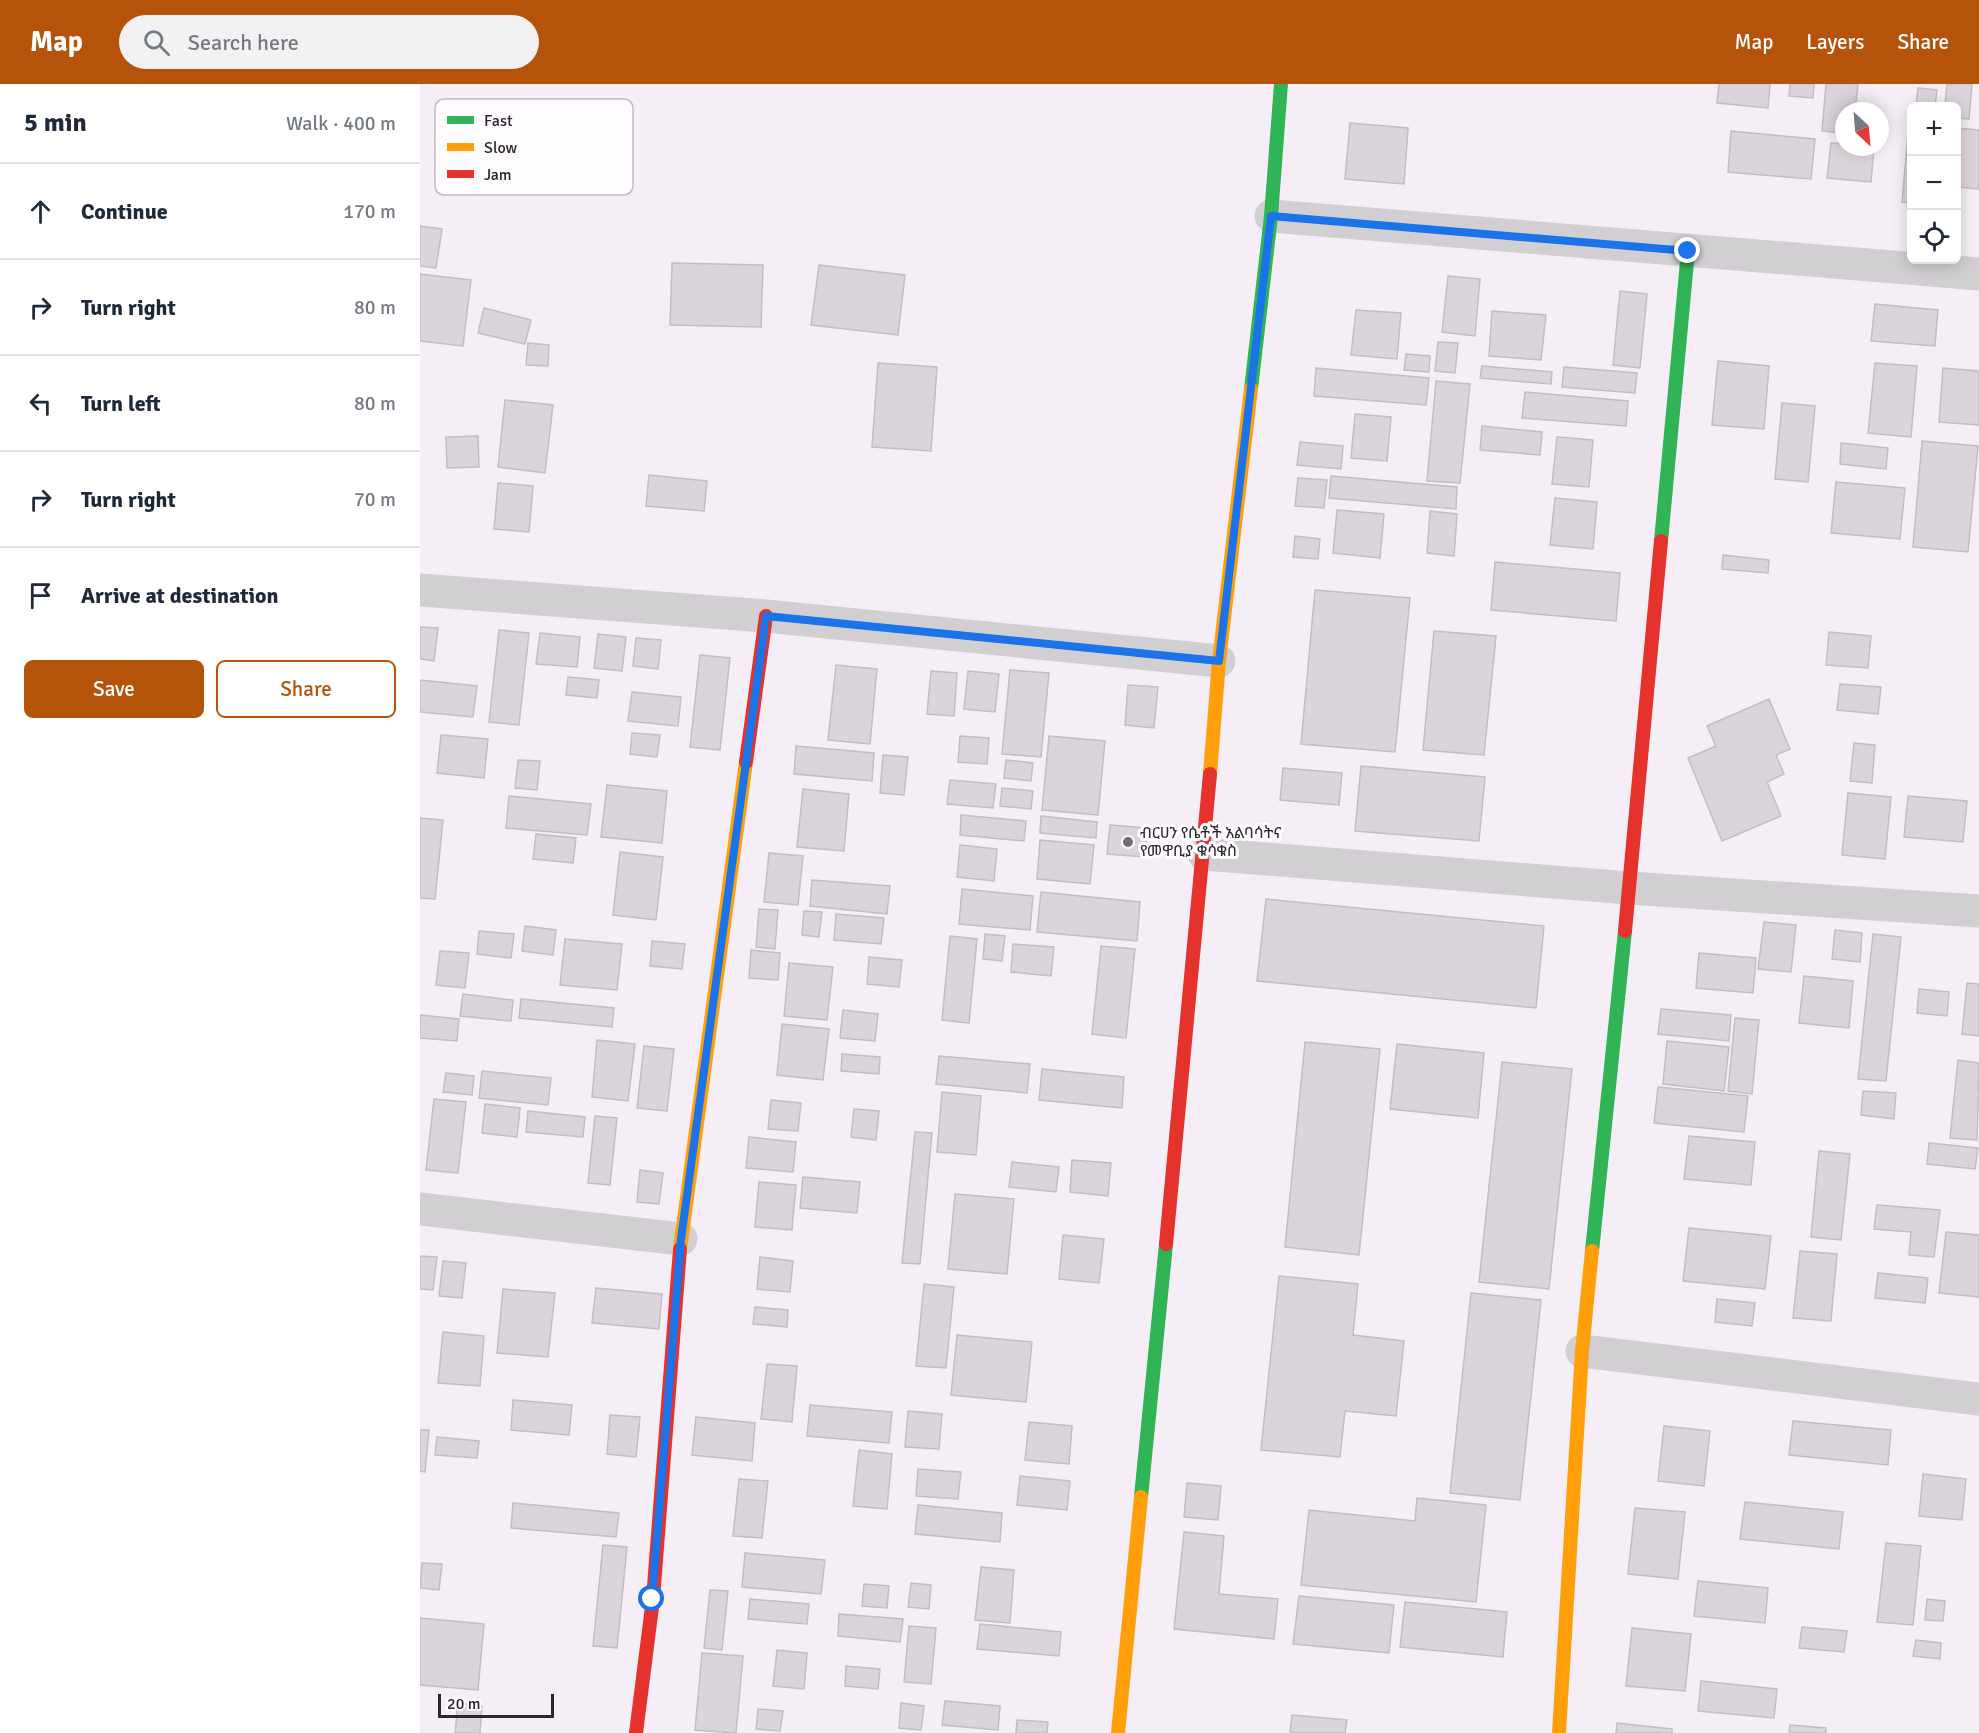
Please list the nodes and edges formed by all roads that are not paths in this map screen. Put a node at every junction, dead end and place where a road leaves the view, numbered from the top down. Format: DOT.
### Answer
graph roads {
  1 [pos="1281,84"];
  2 [pos="1271,216"];
  3 [pos="1688,251"];
  4 [pos="1979,274"];
  5 [pos="420,590"];
  6 [pos="766,616"];
  7 [pos="1219,661"];
  8 [pos="1204,854"];
  9 [pos="1629,888"];
  10 [pos="1979,911"];
  11 [pos="420,1209"];
  12 [pos="681,1239"];
  13 [pos="1582,1351"];
  14 [pos="1979,1399"];
  15 [pos="636,1733"];
  16 [pos="1118,1733"];
  17 [pos="1559,1733"];
  1 -- 2 [label="street"];
  2 -- 3 [label="street"];
  2 -- 7 [label="street"];
  3 -- 4 [label="street"];
  3 -- 9 [label="street"];
  5 -- 6 [label="street"];
  6 -- 7 [label="street"];
  6 -- 12 [label="street"];
  7 -- 8 [label="street"];
  8 -- 9 [label="street"];
  8 -- 16 [label="street"];
  9 -- 10 [label="street"];
  9 -- 13 [label="street"];
  11 -- 12 [label="street"];
  12 -- 15 [label="street"];
  13 -- 14 [label="street"];
  13 -- 17 [label="street"];
}
